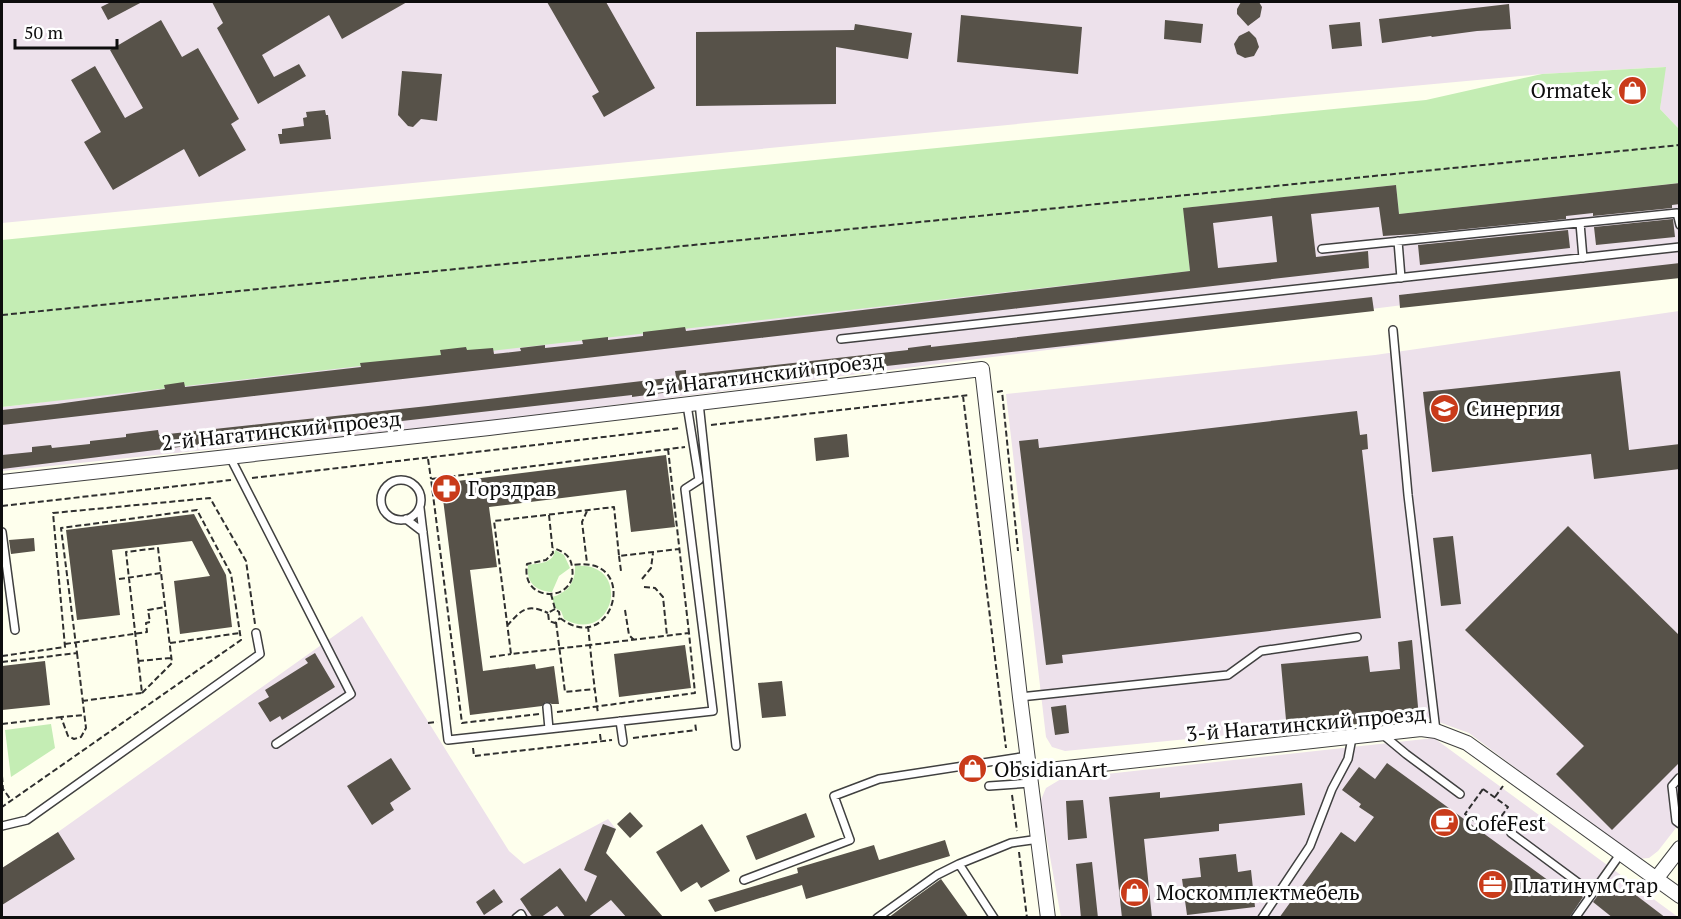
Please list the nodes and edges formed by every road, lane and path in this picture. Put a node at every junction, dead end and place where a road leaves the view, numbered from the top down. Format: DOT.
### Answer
graph roads {
  1 [pos="1680,145"];
  2 [pos="1580,223"];
  3 [pos="1680,225"];
  4 [pos="1398,241"];
  5 [pos="1680,248"];
  6 [pos="1322,249"];
  7 [pos="1583,258"];
  8 [pos="1401,278"];
  9 [pos="2,315"];
  10 [pos="1393,330"];
  11 [pos="841,339"];
  12 [pos="985,393"];
  13 [pos="963,396"];
  14 [pos="693,404"];
  15 [pos="701,426"];
  16 [pos="691,427"];
  17 [pos="694,446"];
  18 [pos="668,449"];
  19 [pos="230,457"];
  20 [pos="428,458"];
  21 [pos="241,479"];
  22 [pos="431,479"];
  23 [pos="2,482"];
  24 [pos="2,506"];
  25 [pos="420,508"];
  26 [pos="587,510"];
  27 [pos="549,515"];
  28 [pos="406,519"];
  29 [pos="2,532"];
  30 [pos="423,532"];
  31 [pos="553,548"];
  32 [pos="679,549"];
  33 [pos="653,552"];
  34 [pos="1018,553"];
  35 [pos="619,556"];
  36 [pos="587,563"];
  37 [pos="572,565"];
  38 [pos="621,571"];
  39 [pos="161,573"];
  40 [pos="129,578"];
  41 [pos="119,579"];
  42 [pos="642,579"];
  43 [pos="644,587"];
  44 [pos="551,594"];
  45 [pos="165,607"];
  46 [pos="555,609"];
  47 [pos="626,610"];
  48 [pos="548,613"];
  49 [pos="560,618"];
  50 [pos="556,622"];
  51 [pos="507,626"];
  52 [pos="588,626"];
  53 [pos="15,630"];
  54 [pos="240,633"];
  55 [pos="256,633"];
  56 [pos="688,633"];
  57 [pos="135,634"];
  58 [pos="667,636"];
  59 [pos="1357,637"];
  60 [pos="634,640"];
  61 [pos="76,642"];
  62 [pos="170,643"];
  63 [pos="65,644"];
  64 [pos="590,645"];
  65 [pos="560,648"];
  66 [pos="77,652"];
  67 [pos="511,654"];
  68 [pos="2,656"];
  69 [pos="489,657"];
  70 [pos="171,658"];
  71 [pos="138,661"];
  72 [pos="2,662"];
  73 [pos="595,689"];
  74 [pos="142,693"];
  75 [pos="1020,697"];
  76 [pos="82,701"];
  77 [pos="597,706"];
  78 [pos="547,710"];
  79 [pos="694,713"];
  80 [pos="84,715"];
  81 [pos="61,717"];
  82 [pos="620,721"];
  83 [pos="469,722"];
  84 [pos="599,723"];
  85 [pos="2,724"];
  86 [pos="549,729"];
  87 [pos="1436,731"];
  88 [pos="1382,734"];
  89 [pos="471,738"];
  90 [pos="1352,738"];
  91 [pos="601,741"];
  92 [pos="623,741"];
  93 [pos="276,744"];
  94 [pos="736,746"];
  95 [pos="1028,756"];
  96 [pos="1008,760"];
  97 [pos="2,776"];
  98 [pos="1031,777"];
  99 [pos="1679,778"];
  100 [pos="1010,784"];
  101 [pos="989,786"];
  102 [pos="1503,786"];
  103 [pos="1460,794"];
  104 [pos="1495,797"];
  105 [pos="11,800"];
  106 [pos="2,807"];
  107 [pos="1680,824"];
  108 [pos="2,826"];
  109 [pos="1511,833"];
  110 [pos="1039,839"];
  111 [pos="1018,842"];
  112 [pos="1680,848"];
  113 [pos="1621,854"];
  114 [pos="959,864"];
  115 [pos="1656,879"];
  116 [pos="744,880"];
  117 [pos="1592,893"];
  118 [pos="1680,896"];
  119 [pos="516,918"];
  120 [pos="523,918"];
  121 [pos="877,918"];
  122 [pos="994,918"];
  123 [pos="1026,918"];
  124 [pos="1048,918"];
  125 [pos="1262,918"];
  126 [pos="1575,918"];
  1 -- 9 [label="path"];
  2 -- 3 [label="lane"];
  2 -- 4 [label="lane"];
  2 -- 7 [label="lane"];
  4 -- 6 [label="lane"];
  4 -- 8 [label="lane"];
  5 -- 7 [label="lane"];
  7 -- 8 [label="lane"];
  8 -- 11 [label="lane"];
  10 -- 87 [label="lane"];
  12 -- 13 [label="path"];
  12 -- 14 [label="street, 2-й Нагатинский проезд"];
  12 -- 34 [label="path"];
  12 -- 75 [label="street, 2-й Нагатинский проезд"];
  13 -- 15 [label="path"];
  13 -- 96 [label="path"];
  14 -- 15 [label="lane"];
  14 -- 16 [label="lane"];
  14 -- 19 [label="street, 2-й Нагатинский проезд"];
  15 -- 94 [label="lane"];
  16 -- 17 [label="lane"];
  16 -- 20 [label="path"];
  17 -- 18 [label="path"];
  17 -- 79 [label="lane"];
  18 -- 22 [label="path"];
  18 -- 32 [label="path"];
  19 -- 21 [label="lane"];
  19 -- 23 [label="street, 2-й Нагатинский проезд"];
  20 -- 21 [label="path"];
  20 -- 22 [label="path"];
  21 -- 24 [label="path"];
  21 -- 93 [label="lane"];
  22 -- 83 [label="path"];
  25 -- 28 [label="lane"];
  25 -- 28 [label="lane"];
  25 -- 30 [label="lane"];
  26 -- 27 [label="path"];
  26 -- 35 [label="path"];
  26 -- 36 [label="path"];
  27 -- 31 [label="path"];
  27 -- 51 [label="path"];
  28 -- 30 [label="lane"];
  29 -- 53 [label="lane"];
  30 -- 89 [label="lane"];
  31 -- 37 [label="path"];
  31 -- 44 [label="path"];
  32 -- 33 [label="path"];
  32 -- 56 [label="path"];
  33 -- 35 [label="path"];
  33 -- 42 [label="path"];
  35 -- 38 [label="path"];
  36 -- 37 [label="path"];
  36 -- 52 [label="path"];
  37 -- 44 [label="path"];
  39 -- 40 [label="path"];
  39 -- 40 [label="path"];
  39 -- 45 [label="path"];
  40 -- 41 [label="path"];
  40 -- 57 [label="path"];
  43 -- 58 [label="path"];
  44 -- 46 [label="path"];
  45 -- 57 [label="path"];
  45 -- 62 [label="path"];
  46 -- 48 [label="path"];
  46 -- 49 [label="path"];
  47 -- 60 [label="path"];
  48 -- 50 [label="path"];
  48 -- 51 [label="path"];
  49 -- 50 [label="path"];
  49 -- 52 [label="path"];
  50 -- 65 [label="path"];
  51 -- 67 [label="path"];
  52 -- 64 [label="path"];
  54 -- 61 [label="path"];
  54 -- 62 [label="path"];
  54 -- 105 [label="path"];
  55 -- 63 [label="path"];
  55 -- 108 [label="lane"];
  56 -- 58 [label="path"];
  56 -- 77 [label="path"];
  57 -- 61 [label="path"];
  57 -- 71 [label="path"];
  58 -- 60 [label="path"];
  59 -- 75 [label="lane"];
  60 -- 64 [label="path"];
  61 -- 63 [label="path"];
  61 -- 66 [label="path"];
  62 -- 70 [label="path"];
  63 -- 68 [label="path"];
  64 -- 65 [label="path"];
  64 -- 73 [label="path"];
  65 -- 67 [label="path"];
  65 -- 73 [label="path"];
  66 -- 72 [label="path"];
  66 -- 76 [label="path"];
  67 -- 69 [label="path"];
  70 -- 71 [label="path"];
  70 -- 74 [label="path"];
  71 -- 74 [label="path"];
  73 -- 77 [label="path"];
  74 -- 76 [label="path"];
  75 -- 95 [label="street, 2-й Нагатинский проезд"];
  76 -- 80 [label="path"];
  77 -- 78 [label="path"];
  77 -- 84 [label="path"];
  78 -- 83 [label="path"];
  78 -- 86 [label="lane"];
  79 -- 82 [label="lane"];
  79 -- 92 [label="path"];
  80 -- 81 [label="path"];
  80 -- 81 [label="path"];
  81 -- 85 [label="path"];
  82 -- 84 [label="lane"];
  82 -- 92 [label="lane"];
  83 -- 89 [label="path"];
  84 -- 86 [label="lane"];
  84 -- 91 [label="path"];
  86 -- 89 [label="lane"];
  87 -- 88 [label="street, 3-й Нагатинский проезд"];
  87 -- 113 [label="street, 3-й Нагатинский проезд"];
  88 -- 90 [label="street, 3-й Нагатинский проезд"];
  88 -- 103 [label="lane"];
  89 -- 91 [label="path"];
  90 -- 98 [label="street, 3-й Нагатинский проезд"];
  90 -- 125 [label="lane"];
  91 -- 92 [label="path"];
  95 -- 96 [label="lane"];
  95 -- 98 [label="street, 2-й Нагатинский проезд"];
  96 -- 116 [label="lane"];
  97 -- 105 [label="path"];
  98 -- 100 [label="lane"];
  98 -- 110 [label="street, 2-й Нагатинский проезд"];
  99 -- 107 [label="lane"];
  100 -- 101 [label="lane"];
  100 -- 111 [label="path"];
  102 -- 104 [label="path"];
  104 -- 104 [label="path"];
  105 -- 106 [label="path"];
  109 -- 117 [label="lane"];
  110 -- 111 [label="lane"];
  110 -- 124 [label="street, 2-й Нагатинский проезд"];
  111 -- 114 [label="lane"];
  111 -- 123 [label="path"];
  112 -- 115 [label="street"];
  113 -- 115 [label="street, 3-й Нагатинский проезд"];
  113 -- 117 [label="lane"];
  114 -- 121 [label="lane"];
  114 -- 122 [label="lane"];
  115 -- 118 [label="street, 3-й Нагатинский проезд"];
  117 -- 126 [label="lane"];
  119 -- 120 [label="lane"];
}
